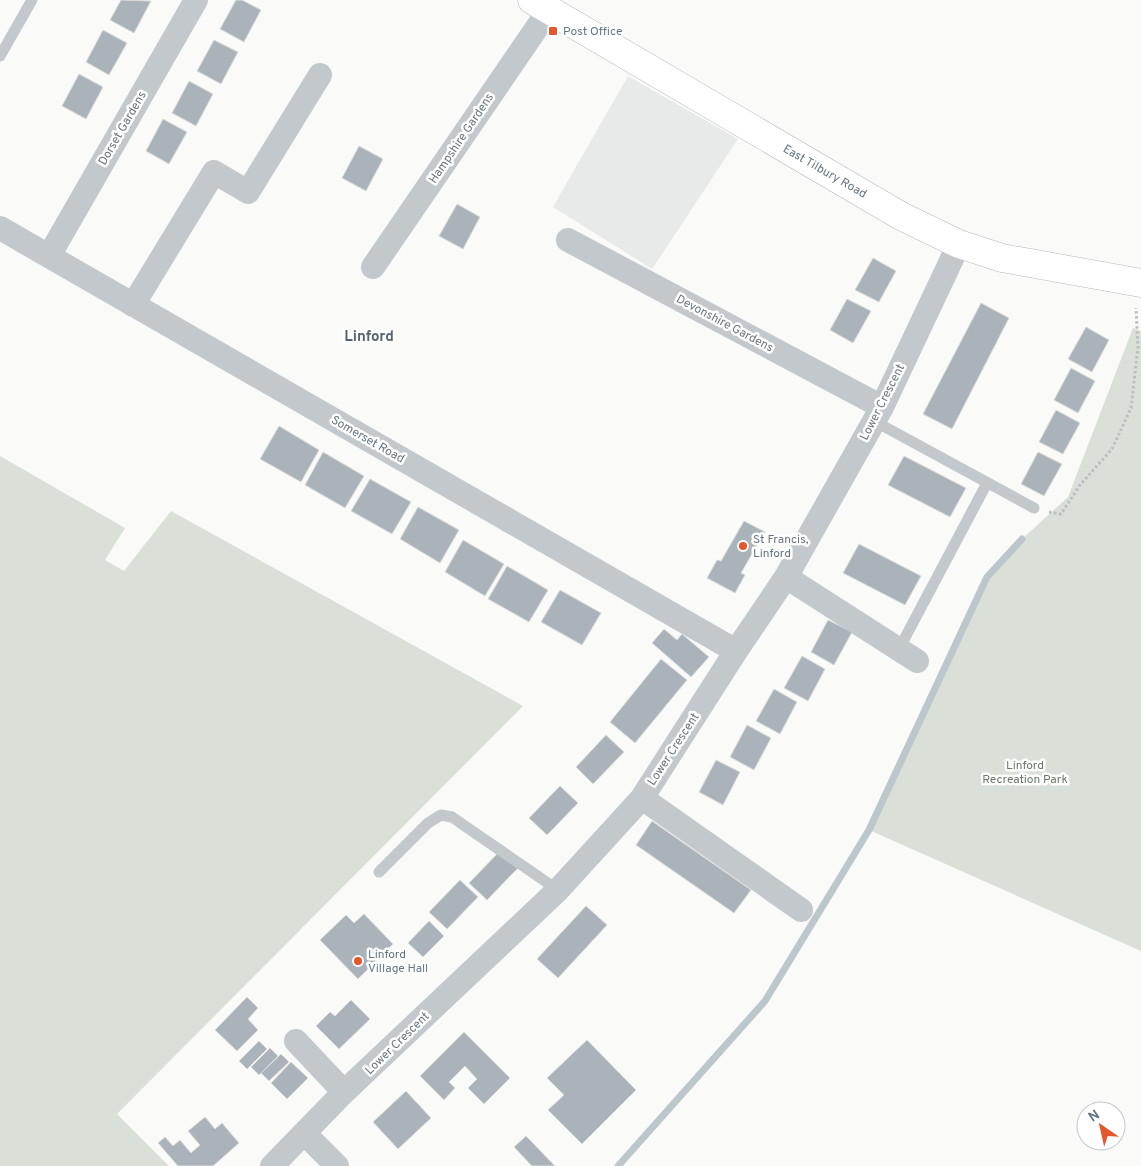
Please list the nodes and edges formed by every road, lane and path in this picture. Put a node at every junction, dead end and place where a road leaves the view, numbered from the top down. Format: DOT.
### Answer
graph roads {
  1 [pos="32,0"];
  2 [pos="196,0"];
  3 [pos="540,5"];
  4 [pos="0,56"];
  5 [pos="320,75"];
  6 [pos="0,228"];
  7 [pos="568,240"];
  8 [pos="958,244"];
  9 [pos="49,256"];
  10 [pos="373,267"];
  11 [pos="1138,283"];
  12 [pos="133,304"];
  13 [pos="878,414"];
  14 [pos="987,483"];
  15 [pos="1034,508"];
  16 [pos="786,577"];
  17 [pos="736,651"];
  18 [pos="908,655"];
  19 [pos="642,798"];
  20 [pos="380,872"];
  21 [pos="558,890"];
  22 [pos="801,910"];
  23 [pos="296,1041"];
  24 [pos="344,1092"];
  25 [pos="305,1134"];
  26 [pos="272,1166"];
  27 [pos="337,1166"];
  1 -- 4 [label="lane"];
  2 -- 9 [label="street, Dorset Gardens"];
  3 -- 8 [label="street, East Tilbury Road"];
  3 -- 10 [label="street, Hampshire Gardens"];
  5 -- 12 [label="street"];
  6 -- 9 [label="street, Somerset Road"];
  7 -- 13 [label="street, Devonshire Gardens"];
  8 -- 11 [label="street, East Tilbury Road"];
  8 -- 13 [label="street, Lower Crescent"];
  9 -- 12 [label="street, Somerset Road"];
  11 -- 15 [label="path"];
  12 -- 17 [label="street, Somerset Road"];
  13 -- 14 [label="lane"];
  13 -- 16 [label="street, Lower Crescent"];
  14 -- 15 [label="lane"];
  14 -- 18 [label="lane"];
  16 -- 17 [label="street, Lower Crescent"];
  16 -- 18 [label="street"];
  17 -- 19 [label="street, Lower Crescent"];
  19 -- 21 [label="street, Lower Crescent"];
  19 -- 22 [label="street"];
  20 -- 21 [label="lane"];
  21 -- 24 [label="street, Lower Crescent"];
  23 -- 24 [label="street"];
  24 -- 25 [label="street, Lower Crescent"];
  25 -- 26 [label="street, Lower Crescent"];
  25 -- 27 [label="street"];
}
